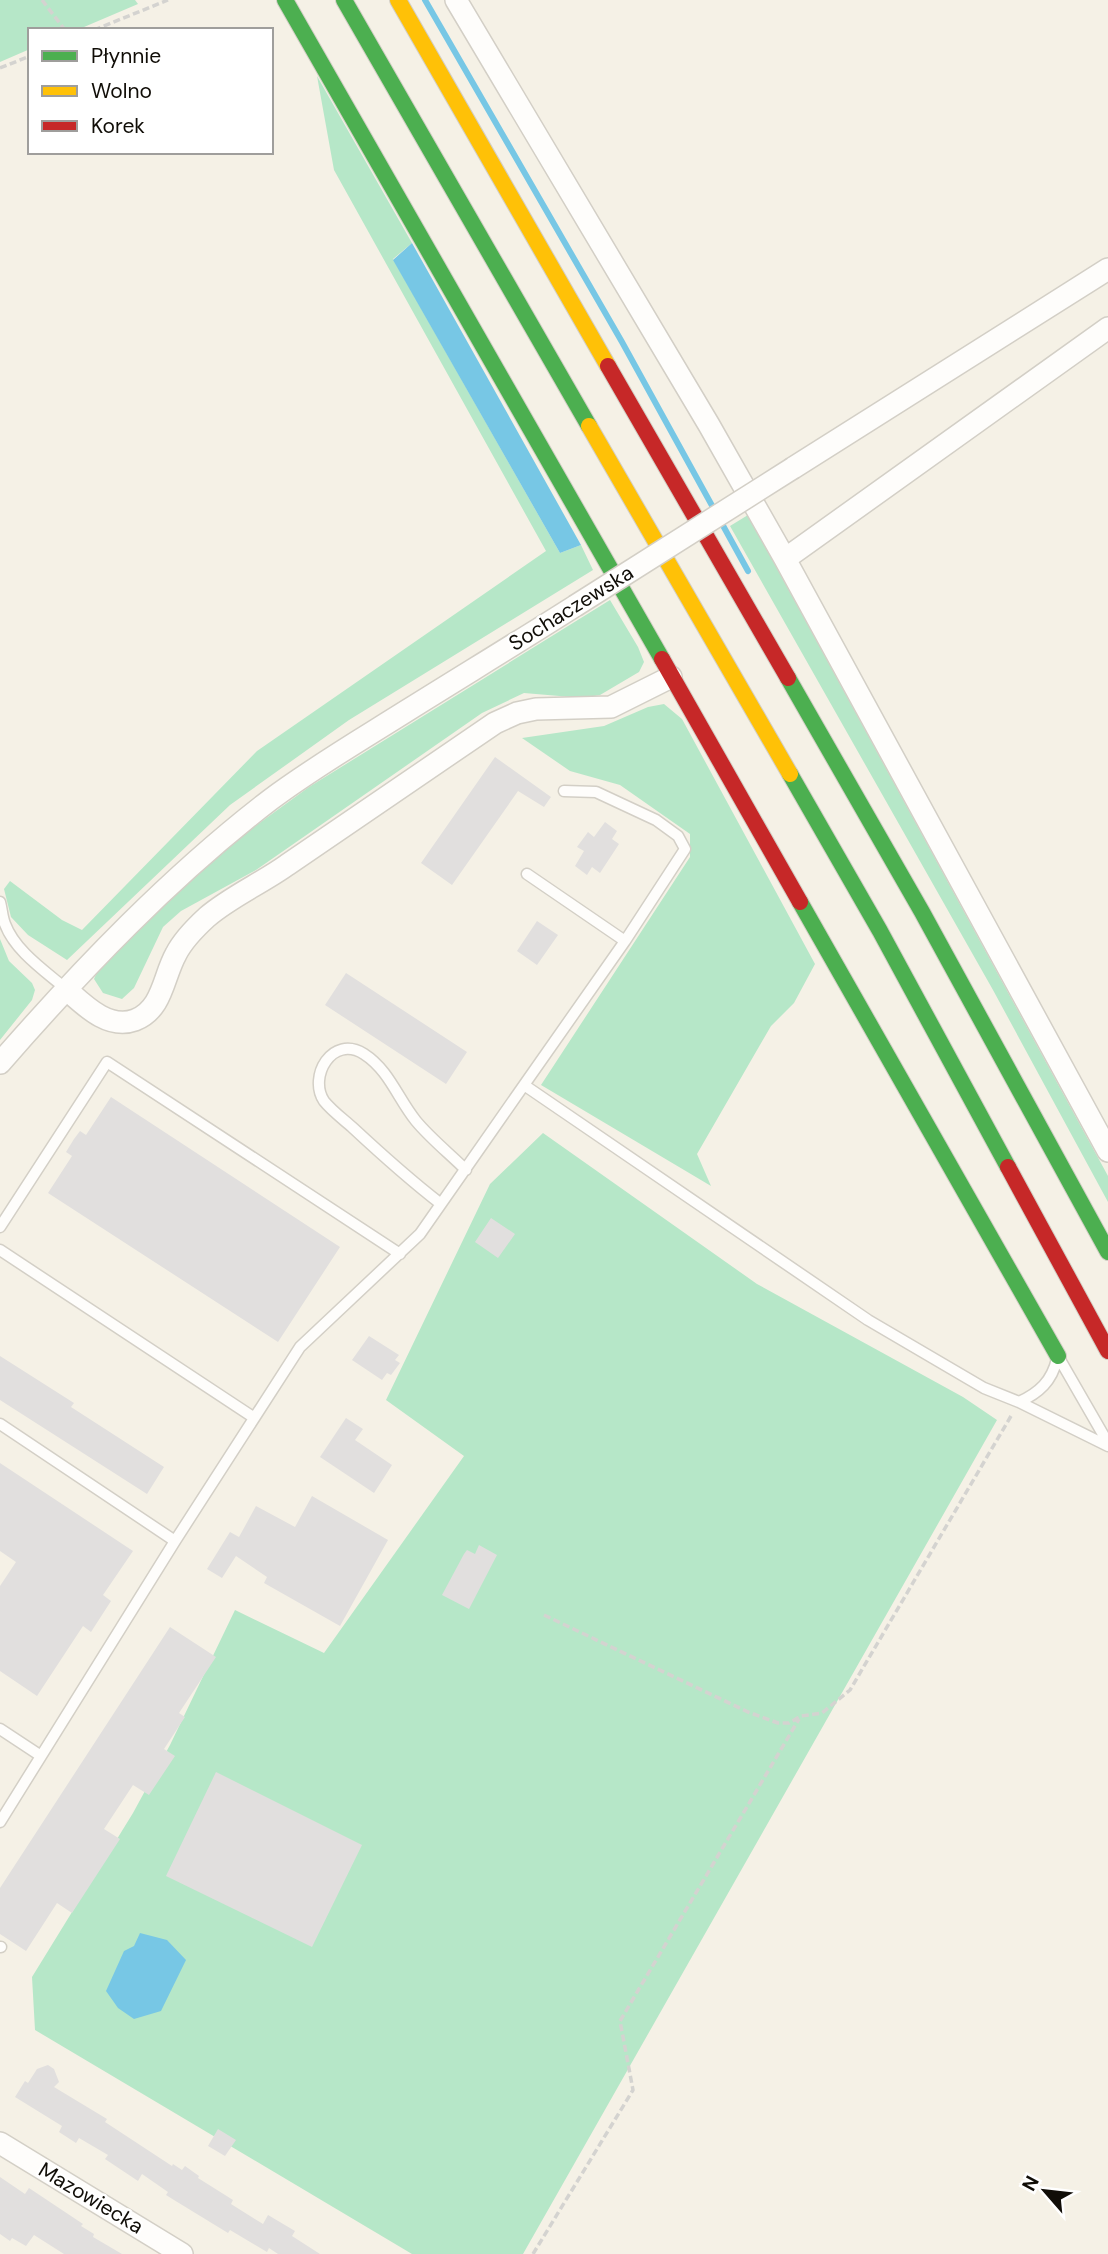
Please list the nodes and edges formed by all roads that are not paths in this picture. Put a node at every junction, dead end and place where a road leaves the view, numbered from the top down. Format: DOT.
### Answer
graph roads {
  1 [pos="285,0"];
  2 [pos="344,0"];
  3 [pos="398,0"];
  4 [pos="456,0"];
  5 [pos="1108,269"];
  6 [pos="1108,328"];
  7 [pos="785,559"];
  8 [pos="671,677"];
  9 [pos="564,791"];
  10 [pos="527,874"];
  11 [pos="0,902"];
  12 [pos="625,941"];
  13 [pos="66,989"];
  14 [pos="0,1063"];
  15 [pos="524,1085"];
  16 [pos="1108,1151"];
  17 [pos="466,1170"];
  18 [pos="441,1204"];
  19 [pos="0,1227"];
  20 [pos="0,1250"];
  21 [pos="1108,1252"];
  22 [pos="400,1254"];
  23 [pos="1108,1350"];
  24 [pos="1058,1356"];
  25 [pos="1019,1402"];
  26 [pos="253,1417"];
  27 [pos="0,1424"];
  28 [pos="1108,1444"];
  29 [pos="175,1541"];
  30 [pos="0,1729"];
  31 [pos="41,1756"];
  32 [pos="1,1818"];
  33 [pos="0,2143"];
  34 [pos="182,2254"];
  1 -- 8 [label="main road"];
  2 -- 23 [label="main road"];
  3 -- 21 [label="main road"];
  4 -- 7 [label="street"];
  5 -- 13 [label="street, Sochaczewska, bridge"];
  6 -- 7 [label="street"];
  7 -- 16 [label="street"];
  8 -- 13 [label="street"];
  8 -- 24 [label="main road"];
  9 -- 12 [label="lane"];
  10 -- 12 [label="lane"];
  11 -- 13 [label="lane"];
  12 -- 15 [label="lane"];
  13 -- 14 [label="street, Sochaczewska"];
  15 -- 17 [label="lane"];
  15 -- 25 [label="lane"];
  17 -- 18 [label="lane"];
  17 -- 18 [label="lane"];
  18 -- 22 [label="lane"];
  19 -- 22 [label="lane"];
  20 -- 26 [label="lane"];
  22 -- 26 [label="lane"];
  24 -- 25 [label="lane"];
  24 -- 28 [label="lane"];
  25 -- 28 [label="lane"];
  26 -- 29 [label="lane"];
  27 -- 29 [label="lane"];
  29 -- 31 [label="lane"];
  30 -- 31 [label="lane"];
  31 -- 32 [label="lane"];
  33 -- 34 [label="street, Mazowiecka"];
}
